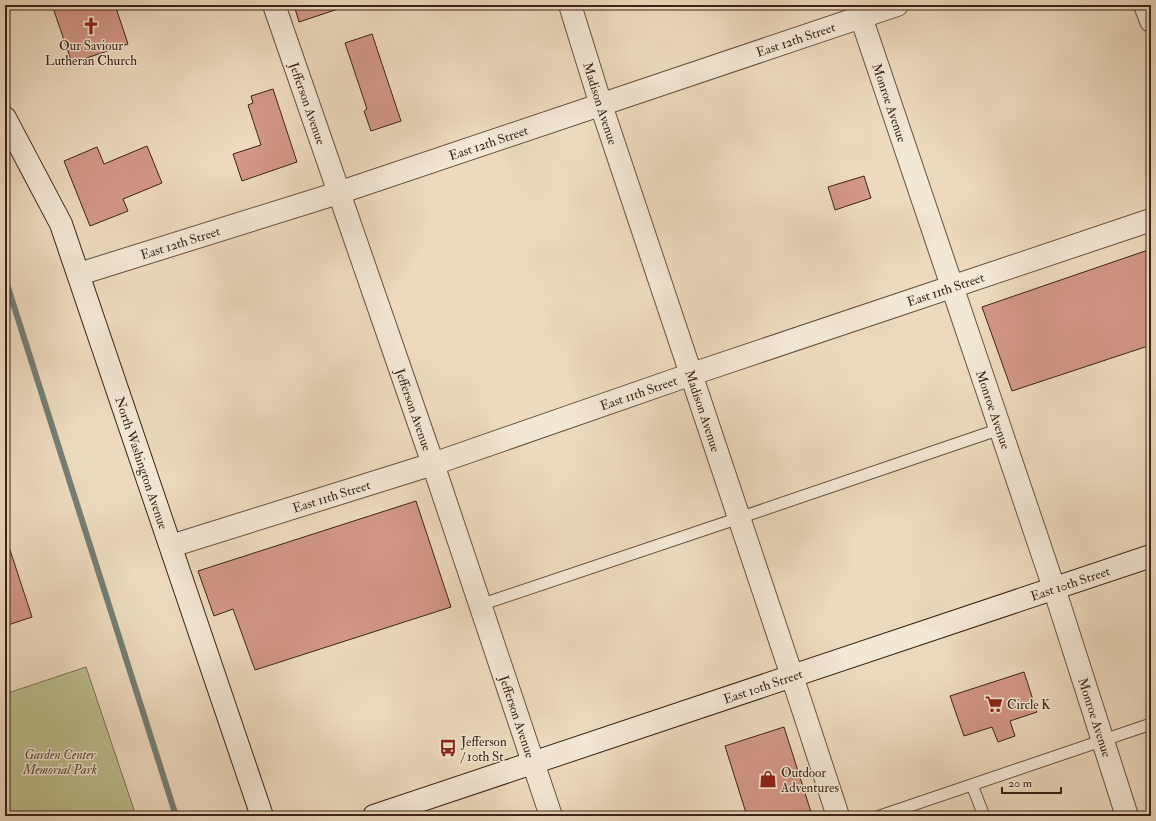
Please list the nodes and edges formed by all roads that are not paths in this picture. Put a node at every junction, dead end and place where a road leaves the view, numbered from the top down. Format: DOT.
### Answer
graph roads {
  1 [pos="274,5"];
  2 [pos="570,5"];
  3 [pos="897,5"];
  4 [pos="1145,5"];
  5 [pos="859,11"];
  6 [pos="1151,21"];
  7 [pos="601,105"];
  8 [pos="5,118"];
  9 [pos="338,193"];
  10 [pos="1151,220"];
  11 [pos="79,274"];
  12 [pos="952,287"];
  13 [pos="692,374"];
  14 [pos="1000,429"];
  15 [pos="433,464"];
  16 [pos="739,518"];
  17 [pos="171,546"];
  18 [pos="1151,556"];
  19 [pos="1054,588"];
  20 [pos="480,605"];
  21 [pos="792,676"];
  22 [pos="1151,724"];
  23 [pos="1103,741"];
  24 [pos="533,763"];
  25 [pos="972,785"];
  26 [pos="262,816"];
  27 [pos="374,816"];
  28 [pos="551,816"];
  29 [pos="838,816"];
  30 [pos="880,816"];
  31 [pos="984,816"];
  32 [pos="1127,816"];
  1 -- 9 [label="street, Jefferson Avenue"];
  2 -- 7 [label="street, Madison Avenue"];
  3 -- 5 [label="street, East 12th Street"];
  4 -- 6 [label="street"];
  5 -- 7 [label="street, East 12th Street"];
  5 -- 12 [label="street, Monroe Avenue"];
  7 -- 9 [label="street, East 12th Street"];
  7 -- 13 [label="street, Madison Avenue"];
  8 -- 11 [label="street, North Washington Avenue"];
  9 -- 11 [label="street, East 12th Street"];
  9 -- 15 [label="street, Jefferson Avenue"];
  10 -- 12 [label="street, East 11th Street"];
  11 -- 17 [label="street, North Washington Avenue"];
  12 -- 13 [label="street, East 11th Street"];
  12 -- 14 [label="street, Monroe Avenue"];
  13 -- 15 [label="street, East 11th Street"];
  13 -- 16 [label="street, Madison Avenue"];
  14 -- 16 [label="lane"];
  14 -- 19 [label="street, Monroe Avenue"];
  15 -- 17 [label="street, East 11th Street"];
  15 -- 20 [label="street, Jefferson Avenue"];
  16 -- 20 [label="lane"];
  16 -- 21 [label="street, Madison Avenue"];
  17 -- 26 [label="street, North Washington Avenue"];
  18 -- 19 [label="street, East 10th Street"];
  19 -- 21 [label="street, East 10th Street"];
  19 -- 23 [label="street, Monroe Avenue"];
  20 -- 24 [label="street, Jefferson Avenue"];
  21 -- 24 [label="street, East 10th Street"];
  21 -- 29 [label="street, Madison Avenue"];
  22 -- 23 [label="lane"];
  23 -- 25 [label="lane"];
  23 -- 32 [label="street, Monroe Avenue"];
  24 -- 27 [label="street, East 10th Street"];
  24 -- 28 [label="street, Jefferson Avenue"];
  25 -- 30 [label="lane"];
  25 -- 31 [label="lane"];
}
